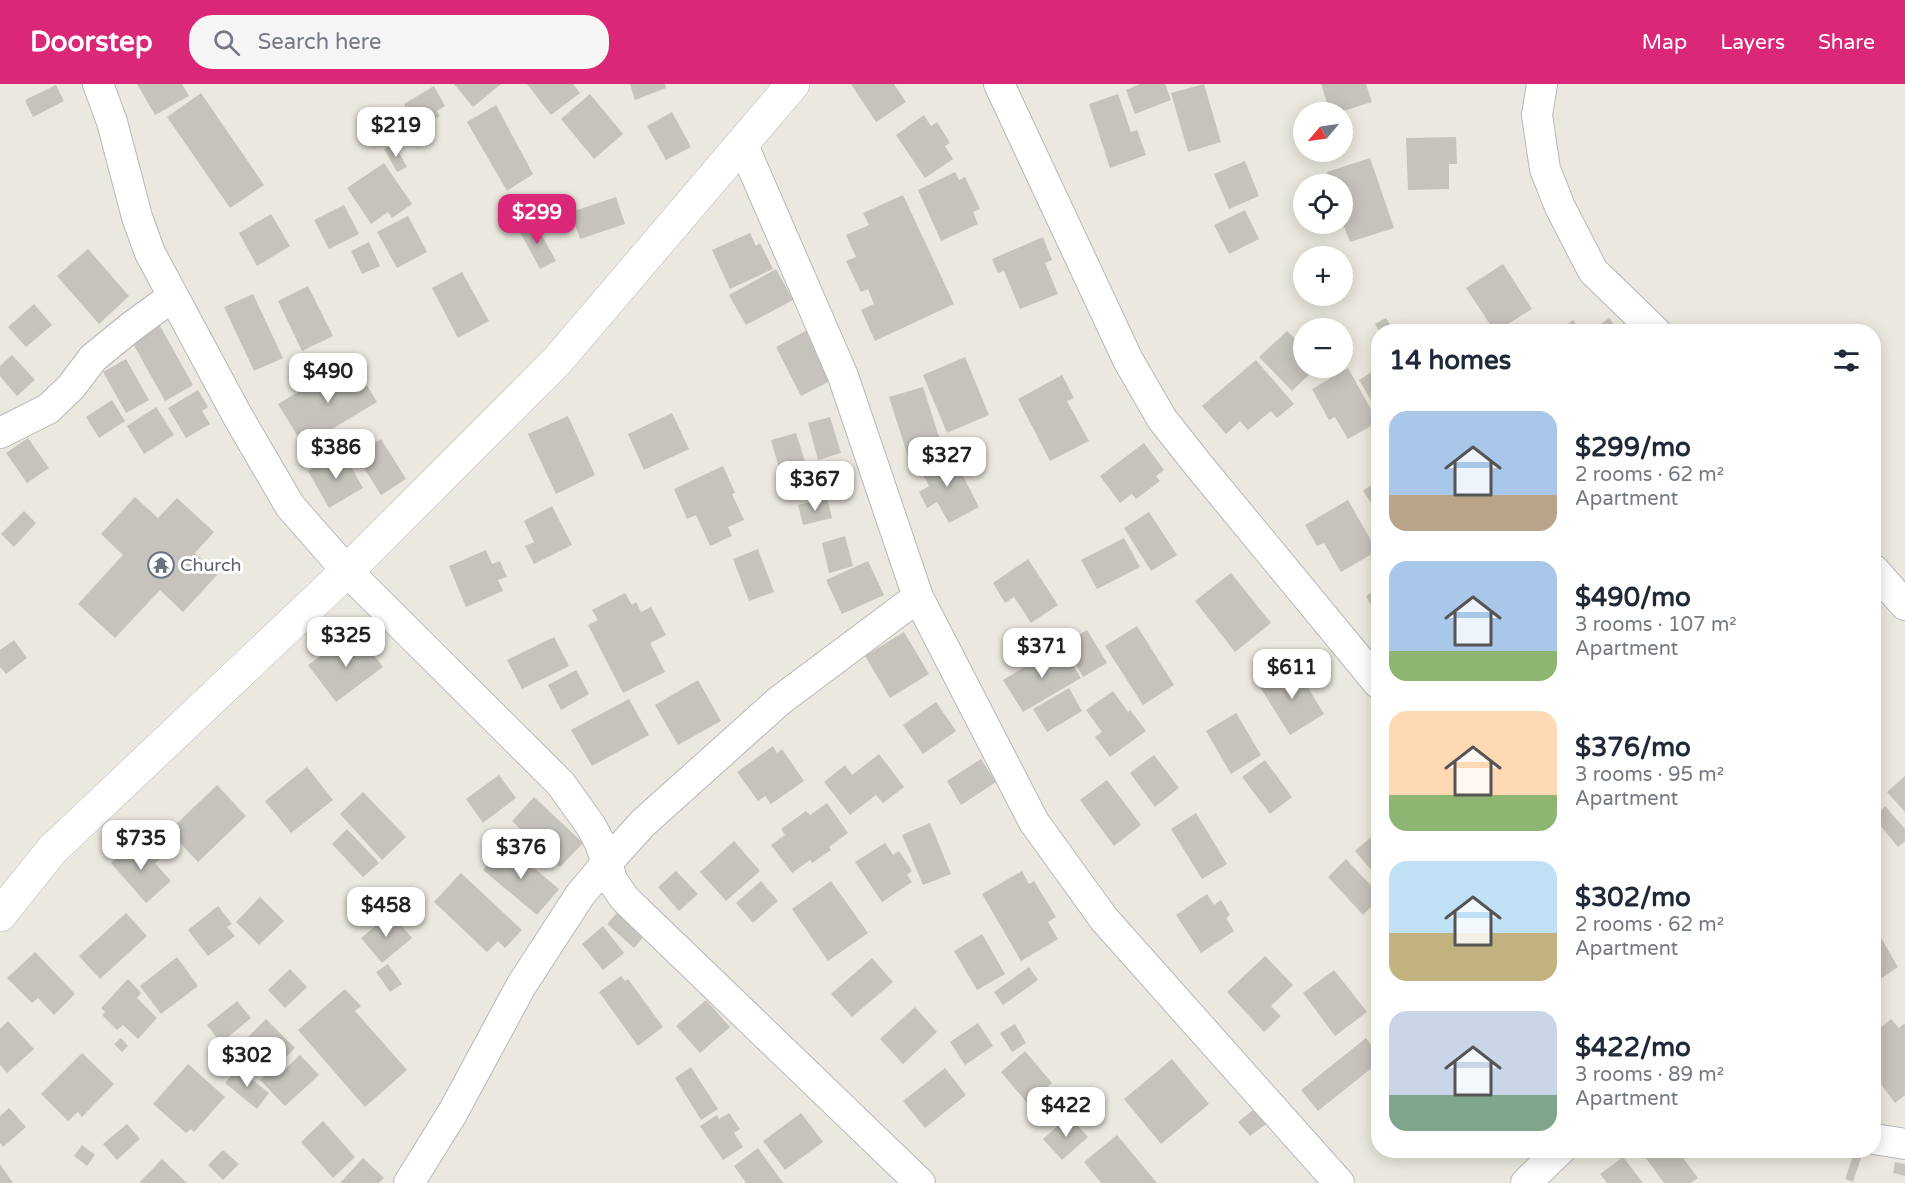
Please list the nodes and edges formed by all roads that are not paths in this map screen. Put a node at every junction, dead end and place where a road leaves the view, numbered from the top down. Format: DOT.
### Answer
graph roads {
  1 [pos="98,84"];
  2 [pos="793,84"];
  3 [pos="999,84"];
  4 [pos="1542,84"];
  5 [pos="742,142"];
  6 [pos="172,297"];
  7 [pos="1648,324"];
  8 [pos="0,434"];
  9 [pos="347,571"];
  10 [pos="1881,578"];
  11 [pos="918,597"];
  12 [pos="1905,605"];
  13 [pos="1371,674"];
  14 [pos="606,864"];
  15 [pos="0,915"];
  16 [pos="1881,1140"];
  17 [pos="1905,1144"];
  18 [pos="1552,1158"];
  19 [pos="409,1183"];
  20 [pos="920,1183"];
  21 [pos="1340,1183"];
  22 [pos="1526,1183"];
  1 -- 6 [label="street"];
  2 -- 5 [label="street"];
  3 -- 13 [label="street"];
  4 -- 7 [label="street"];
  5 -- 9 [label="street"];
  5 -- 11 [label="street"];
  6 -- 8 [label="street"];
  6 -- 9 [label="street"];
  9 -- 14 [label="street"];
  9 -- 15 [label="street"];
  10 -- 12 [label="street"];
  11 -- 14 [label="street"];
  11 -- 21 [label="street"];
  14 -- 19 [label="street"];
  14 -- 20 [label="street"];
  16 -- 17 [label="street"];
  18 -- 22 [label="street"];
}
